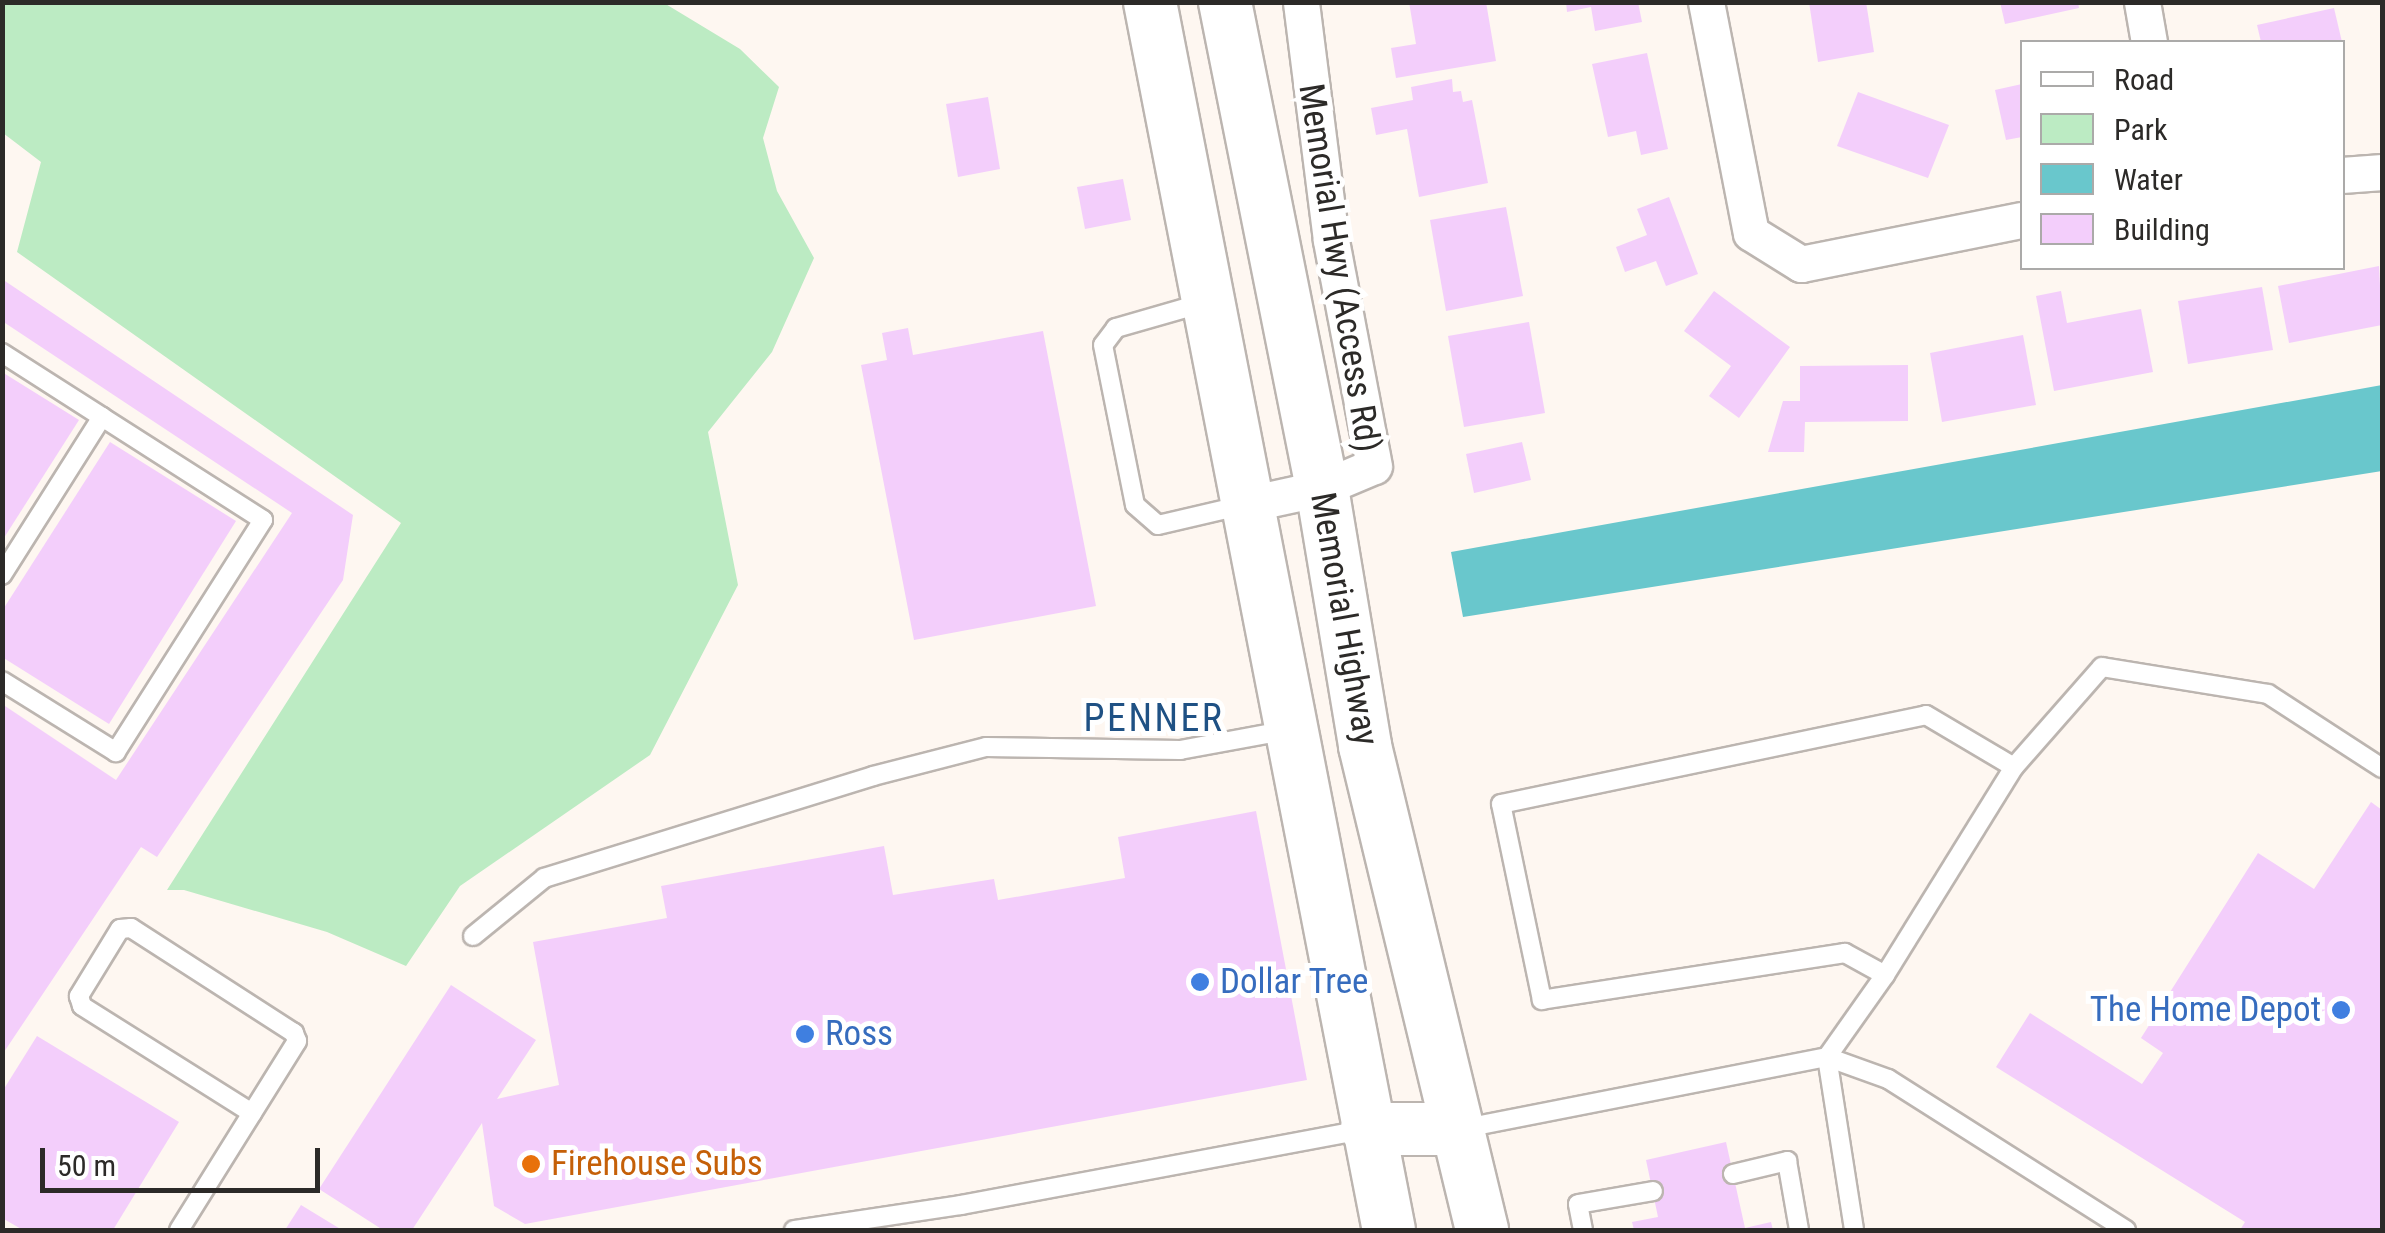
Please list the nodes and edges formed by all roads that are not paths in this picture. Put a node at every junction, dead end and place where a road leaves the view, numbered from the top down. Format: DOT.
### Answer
graph roads {
  1 [pos="1150,2"];
  2 [pos="1225,2"];
  3 [pos="1301,2"];
  4 [pos="1706,2"];
  5 [pos="2142,2"];
  6 [pos="2149,40"];
  7 [pos="2382,172"];
  8 [pos="2345,175"];
  9 [pos="2020,220"];
  10 [pos="1208,301"];
  11 [pos="2,353"];
  12 [pos="102,417"];
  13 [pos="1322,488"];
  14 [pos="1248,504"];
  15 [pos="2,576"];
  16 [pos="2,680"];
  17 [pos="1290,730"];
  18 [pos="2014,767"];
  19 [pos="2382,768"];
  20 [pos="473,936"];
  21 [pos="1885,974"];
  22 [pos="1827,1058"];
  23 [pos="252,1112"];
  24 [pos="1368,1129"];
  25 [pos="1458,1129"];
  26 [pos="1733,1174"];
  27 [pos="1653,1191"];
  28 [pos="179,1230"];
  29 [pos="794,1230"];
  30 [pos="1389,1230"];
  31 [pos="1482,1230"];
  32 [pos="1583,1230"];
  33 [pos="1799,1230"];
  34 [pos="1854,1230"];
  35 [pos="2126,1230"];
  1 -- 10 [label="main road, Memorial Highway"];
  2 -- 13 [label="main road, Memorial Highway"];
  3 -- 13 [label="street, Memorial Hwy (Access Rd)"];
  4 -- 9 [label="street"];
  5 -- 6 [label="street"];
  7 -- 8 [label="street"];
  10 -- 14 [label="main road, Memorial Highway"];
  10 -- 14 [label="lane"];
  11 -- 12 [label="lane"];
  12 -- 15 [label="lane"];
  12 -- 16 [label="lane"];
  13 -- 14 [label="street, Memorial Hwy (Access Rd)"];
  13 -- 25 [label="main road, Memorial Highway"];
  14 -- 17 [label="main road, Memorial Highway"];
  17 -- 20 [label="lane"];
  17 -- 24 [label="main road, Memorial Highway"];
  18 -- 19 [label="lane"];
  18 -- 21 [label="lane"];
  18 -- 21 [label="lane"];
  21 -- 22 [label="lane"];
  22 -- 25 [label="lane"];
  22 -- 34 [label="lane"];
  22 -- 35 [label="lane"];
  23 -- 23 [label="lane"];
  23 -- 28 [label="lane"];
  24 -- 25 [label="main road"];
  24 -- 29 [label="lane"];
  24 -- 30 [label="main road, Memorial Highway"];
  25 -- 31 [label="main road, Memorial Highway"];
  26 -- 33 [label="lane"];
  27 -- 32 [label="lane"];
}
